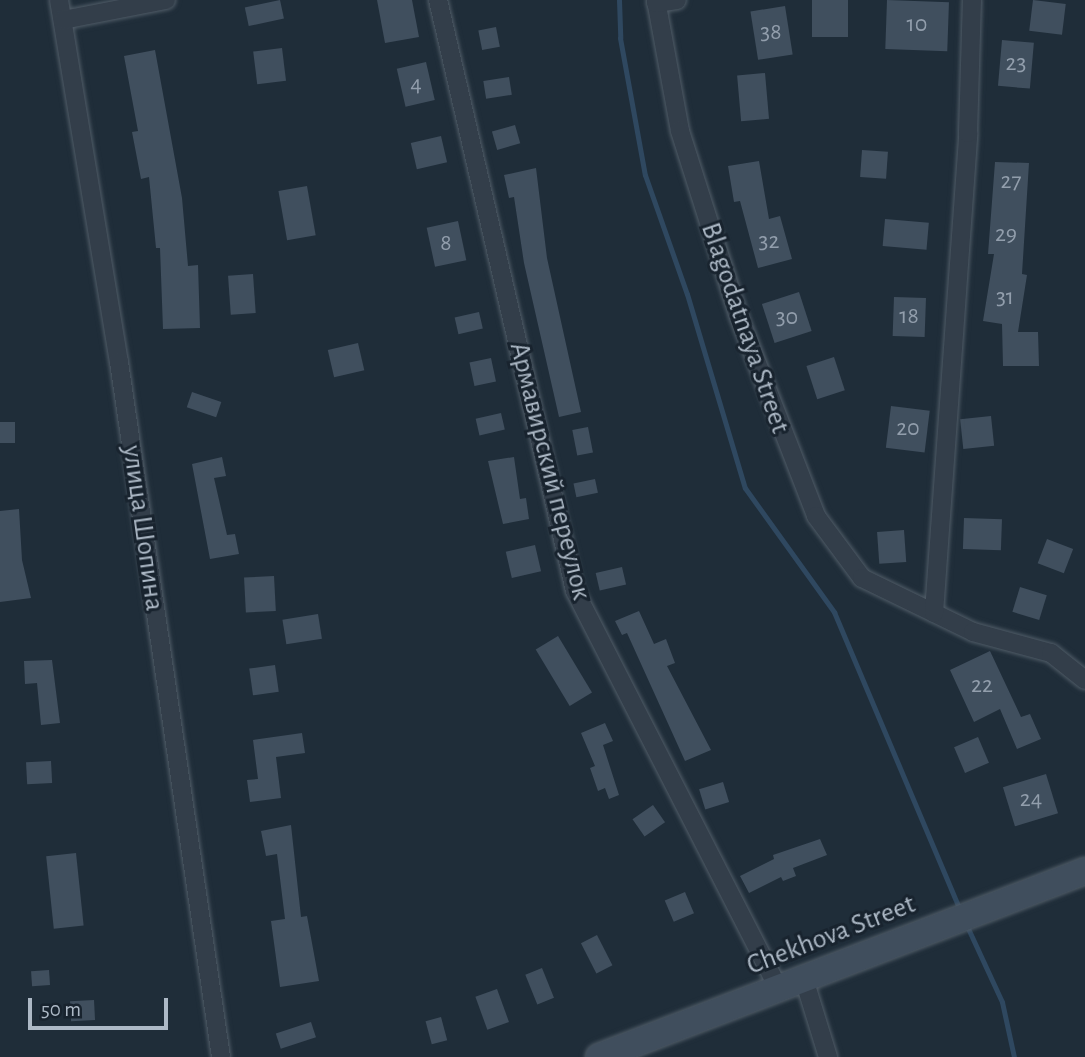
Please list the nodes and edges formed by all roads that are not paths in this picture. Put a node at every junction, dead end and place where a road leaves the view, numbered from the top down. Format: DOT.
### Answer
graph roads {
  1 [pos="59,0"];
  2 [pos="166,0"];
  3 [pos="438,0"];
  4 [pos="677,0"];
  5 [pos="972,0"];
  6 [pos="656,1"];
  7 [pos="63,20"];
  8 [pos="934,613"];
  9 [pos="1085,680"];
  10 [pos="1085,871"];
  11 [pos="804,979"];
  12 [pos="779,989"];
  13 [pos="221,1057"];
  14 [pos="599,1057"];
  15 [pos="828,1057"];
  1 -- 7 [label="street, улица Шопина"];
  2 -- 7 [label="street"];
  3 -- 12 [label="street, Армавирский переулок"];
  4 -- 6 [label="street, Blagodatnaya Street"];
  5 -- 8 [label="street"];
  6 -- 8 [label="street, Blagodatnaya Street"];
  7 -- 13 [label="street, улица Шопина"];
  8 -- 9 [label="street, Blagodatnaya Street"];
  10 -- 11 [label="main road, Chekhova Street"];
  11 -- 12 [label="main road, Chekhova Street"];
  11 -- 15 [label="street"];
  12 -- 14 [label="main road, Chekhova Street"];
}
